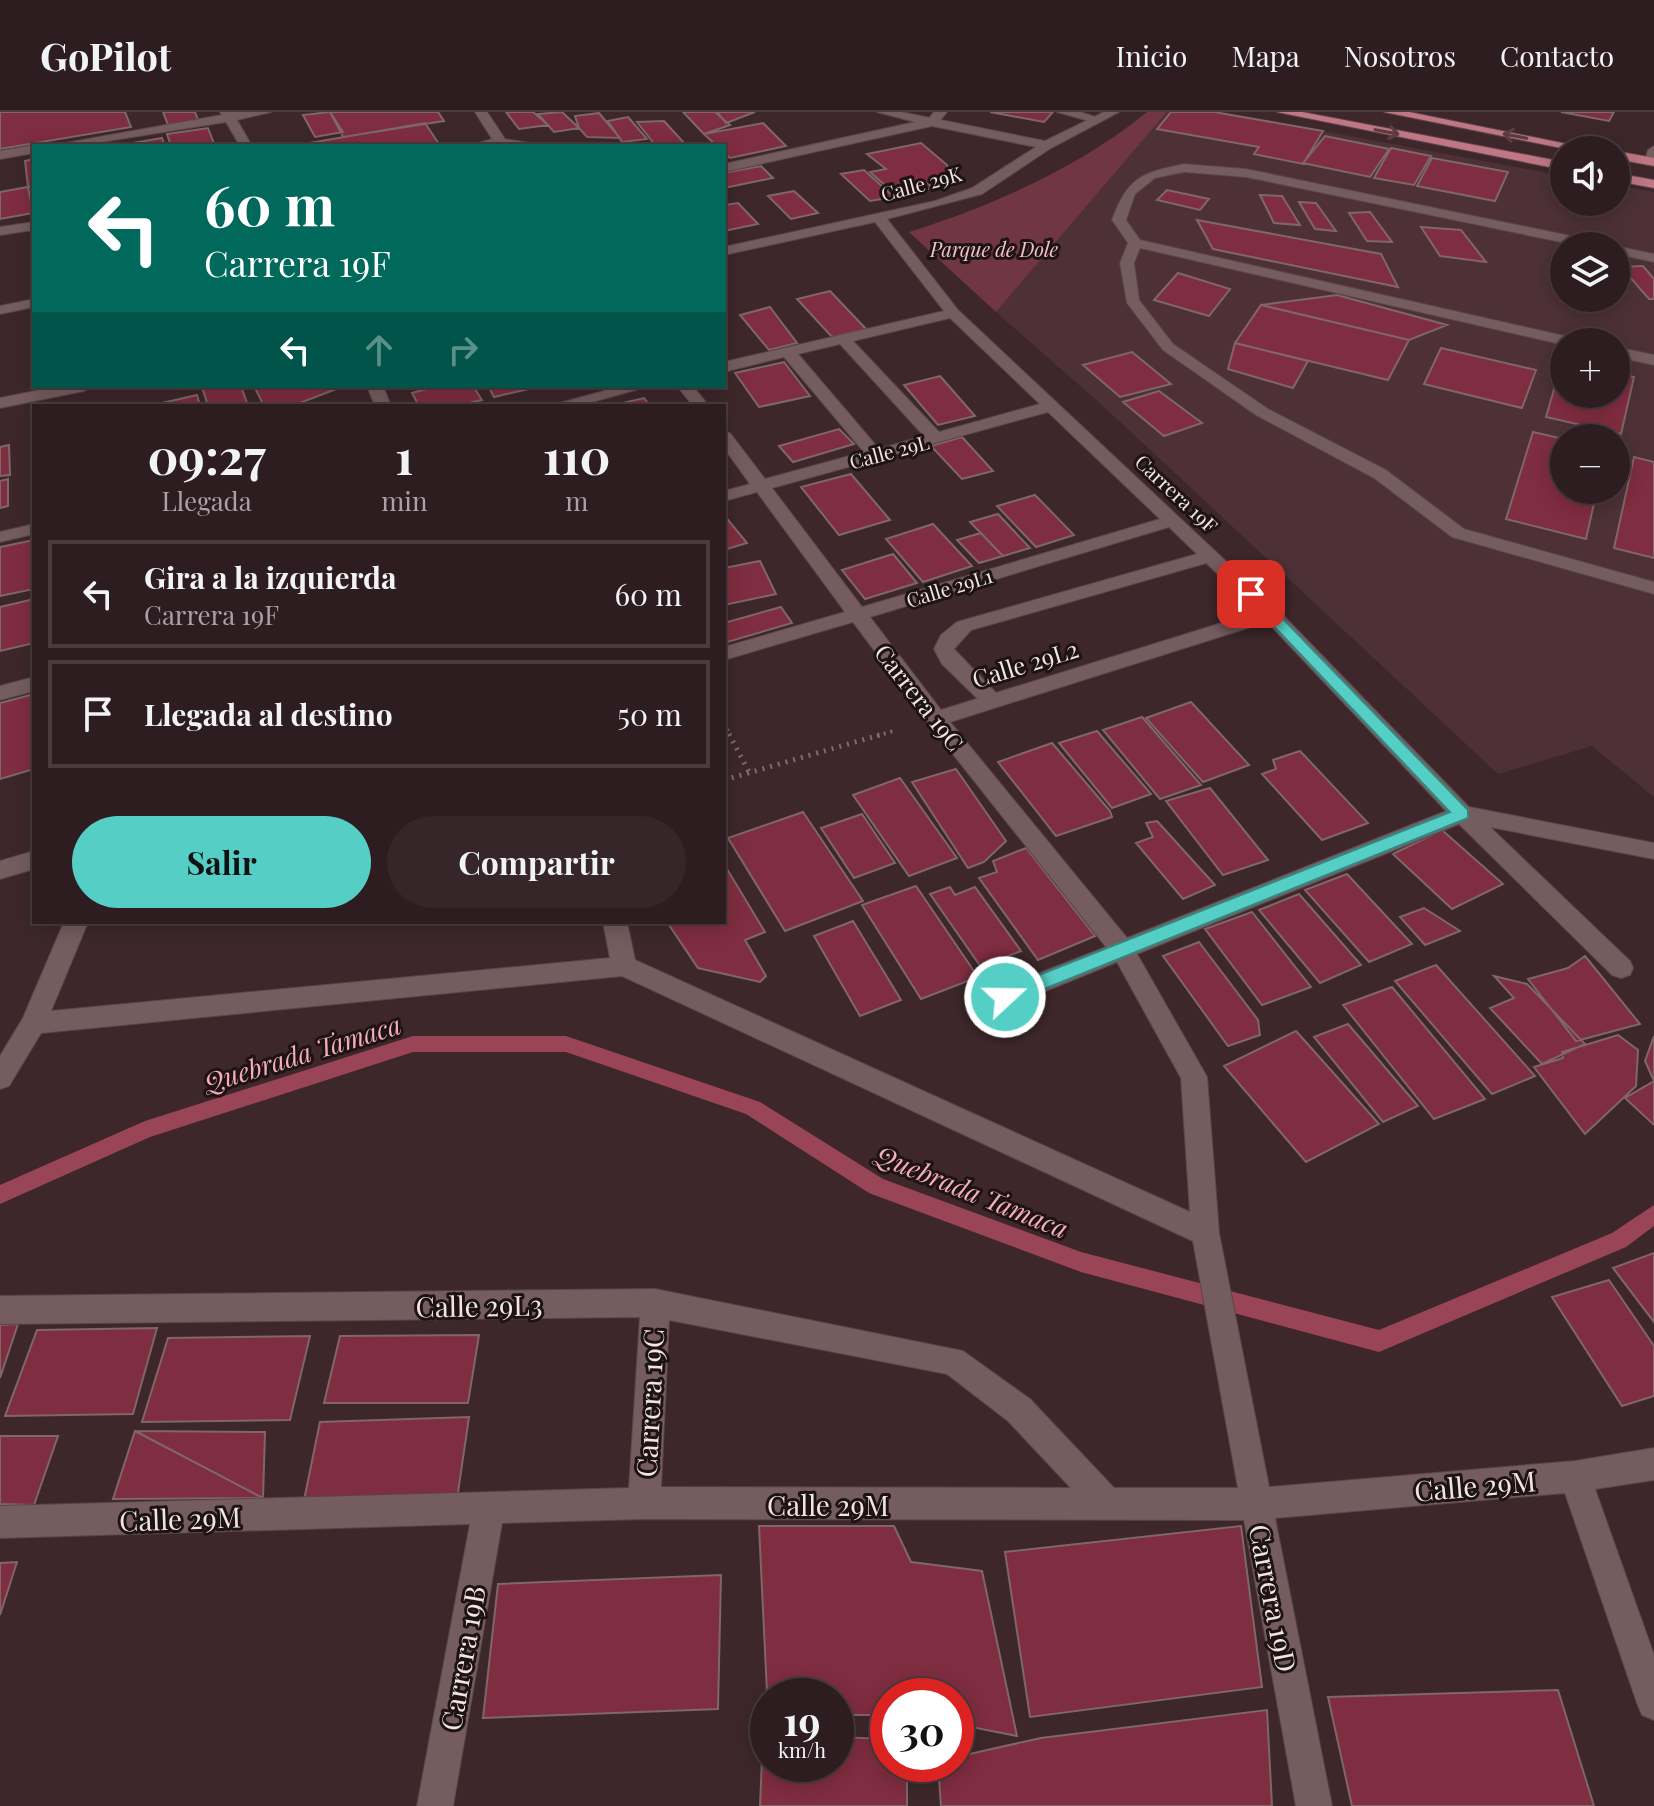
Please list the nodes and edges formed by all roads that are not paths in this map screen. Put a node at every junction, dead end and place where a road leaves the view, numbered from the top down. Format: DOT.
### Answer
graph roads {
  1 [pos="265,112"];
  2 [pos="481,112"];
  3 [pos="883,112"];
  4 [pos="1063,112"];
  5 [pos="1113,112"];
  6 [pos="1283,112"];
  7 [pos="1390,112"];
  8 [pos="227,115"];
  9 [pos="936,117"];
  10 [pos="1096,119"];
  11 [pos="1550,142"];
  12 [pos="65,144"];
  13 [pos="245,144"];
  14 [pos="502,144"];
  15 [pos="1047,145"];
  16 [pos="32,149"];
  17 [pos="0,155"];
  18 [pos="1630,156"];
  19 [pos="1652,157"];
  20 [pos="1550,163"];
  21 [pos="727,166"];
  22 [pos="1630,180"];
  23 [pos="1654,184"];
  24 [pos="878,217"];
  25 [pos="32,226"];
  26 [pos="0,231"];
  27 [pos="1550,236"];
  28 [pos="1135,243"];
  29 [pos="726,251"];
  30 [pos="1630,253"];
  31 [pos="1654,258"];
  32 [pos="32,303"];
  33 [pos="0,310"];
  34 [pos="953,313"];
  35 [pos="1550,337"];
  36 [pos="843,339"];
  37 [pos="788,352"];
  38 [pos="1630,355"];
  39 [pos="1654,360"];
  40 [pos="726,367"];
  41 [pos="79,388"];
  42 [pos="635,388"];
  43 [pos="687,388"];
  44 [pos="48,400"];
  45 [pos="0,403"];
  46 [pos="580,404"];
  47 [pos="699,404"];
  48 [pos="1053,406"];
  49 [pos="935,438"];
  50 [pos="726,440"];
  51 [pos="875,455"];
  52 [pos="762,486"];
  53 [pos="726,495"];
  54 [pos="1174,520"];
  55 [pos="32,529"];
  56 [pos="0,537"];
  57 [pos="1211,556"];
  58 [pos="1654,588"];
  59 [pos="1271,614"];
  60 [pos="856,615"];
  61 [pos="726,653"];
  62 [pos="32,685"];
  63 [pos="0,693"];
  64 [pos="992,701"];
  65 [pos="936,719"];
  66 [pos="1462,814"];
  67 [pos="1654,851"];
  68 [pos="32,861"];
  69 [pos="0,870"];
  70 [pos="75,924"];
  71 [pos="615,924"];
  72 [pos="1123,951"];
  73 [pos="624,966"];
  74 [pos="1621,968"];
  75 [pos="1005,997"];
  76 [pos="34,1023"];
  77 [pos="0,1078"];
  78 [pos="1205,1233"];
  79 [pos="655,1303"];
  80 [pos="0,1310"];
  81 [pos="1654,1464"];
  82 [pos="1575,1477"];
  83 [pos="644,1503"];
  84 [pos="1257,1504"];
  85 [pos="1108,1505"];
  86 [pos="489,1509"];
  87 [pos="0,1522"];
  88 [pos="1654,1703"];
  89 [pos="435,1806"];
  90 [pos="1314,1806"];
  1 -- 8 [label="street"];
  2 -- 14 [label="street"];
  3 -- 9 [label="street"];
  4 -- 10 [label="street"];
  5 -- 10 [label="street, Calle 29K"];
  6 -- 20 [label="main road, one-way"];
  11 -- 7 [label="main road, one-way"];
  8 -- 12 [label="street"];
  8 -- 13 [label="street"];
  9 -- 15 [label="street"];
  9 -- 21 [label="street"];
  10 -- 15 [label="street, Calle 29K"];
  15 -- 24 [label="street, Calle 29K"];
  16 -- 17 [label="street"];
  18 -- 19 [label="main road"];
  22 -- 23 [label="main road"];
  24 -- 29 [label="street, Calle 29K"];
  24 -- 34 [label="street, Carrera 19F"];
  25 -- 26 [label="street"];
  27 -- 28 [label="street"];
  28 -- 35 [label="street"];
  28 -- 58 [label="street"];
  30 -- 31 [label="street"];
  32 -- 33 [label="street"];
  34 -- 36 [label="street"];
  34 -- 48 [label="street, Carrera 19F"];
  36 -- 37 [label="street"];
  36 -- 49 [label="street"];
  37 -- 40 [label="street"];
  37 -- 51 [label="street"];
  38 -- 39 [label="street"];
  41 -- 44 [label="street"];
  42 -- 46 [label="street"];
  43 -- 47 [label="street"];
  44 -- 45 [label="street"];
  48 -- 49 [label="street, Calle 29L"];
  48 -- 54 [label="street, Carrera 19F"];
  49 -- 51 [label="street, Calle 29L"];
  50 -- 52 [label="street, Carrera 19C"];
  51 -- 52 [label="street, Calle 29L"];
  52 -- 53 [label="street, Calle 29L"];
  52 -- 60 [label="street, Carrera 19C"];
  54 -- 57 [label="street, Carrera 19F"];
  54 -- 60 [label="street, Calle 29L1"];
  55 -- 56 [label="street"];
  57 -- 59 [label="street, Carrera 19F"];
  57 -- 64 [label="street"];
  59 -- 64 [label="street, Calle 29L2"];
  59 -- 66 [label="street, Carrera 19F"];
  60 -- 61 [label="street, Calle 29L1"];
  60 -- 65 [label="street, Carrera 19C"];
  62 -- 63 [label="street"];
  64 -- 65 [label="street, Calle 29L2"];
  65 -- 72 [label="street, Carrera 19C"];
  66 -- 67 [label="street"];
  66 -- 72 [label="street"];
  66 -- 74 [label="street, Carrera 19F"];
  68 -- 69 [label="street"];
  70 -- 76 [label="street"];
  71 -- 73 [label="street"];
  72 -- 75 [label="street"];
  72 -- 78 [label="street, Carrera 19C"];
  73 -- 76 [label="street"];
  73 -- 78 [label="street"];
  76 -- 77 [label="street"];
  78 -- 84 [label="street, Carrera 19D"];
  79 -- 80 [label="street, Calle 29L3"];
  79 -- 83 [label="street, Carrera 19C"];
  79 -- 85 [label="street, Calle 29L3"];
  81 -- 82 [label="street, Calle 29M"];
  82 -- 84 [label="street, Calle 29M"];
  82 -- 88 [label="street"];
  83 -- 85 [label="street, Calle 29M"];
  83 -- 86 [label="street, Calle 29M"];
  84 -- 85 [label="street, Calle 29M"];
  84 -- 90 [label="street, Carrera 19D"];
  86 -- 87 [label="street, Calle 29M"];
  86 -- 89 [label="street, Carrera 19B"];
}
